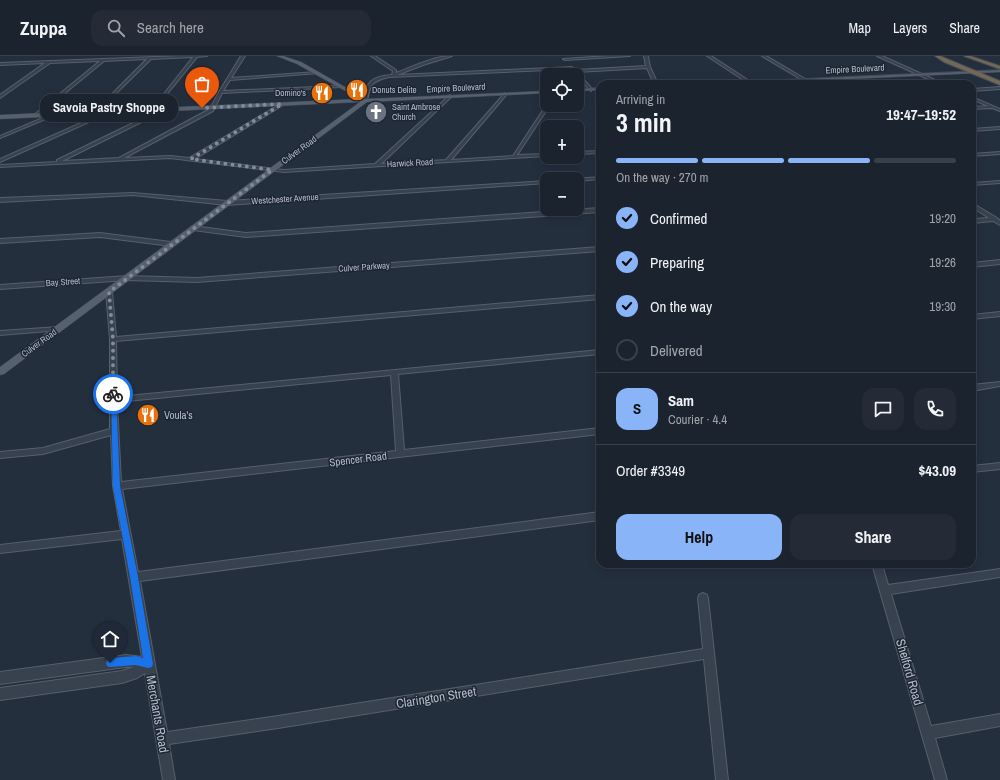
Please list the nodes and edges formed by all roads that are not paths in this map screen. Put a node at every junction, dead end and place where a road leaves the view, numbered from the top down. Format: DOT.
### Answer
graph roads {
  1 [pos="196,56"];
  2 [pos="205,56"];
  3 [pos="243,56"];
  4 [pos="279,56"];
  5 [pos="373,56"];
  6 [pos="450,56"];
  7 [pos="628,56"];
  8 [pos="646,56"];
  9 [pos="709,56"];
  10 [pos="764,56"];
  11 [pos="879,56"];
  12 [pos="937,56"];
  13 [pos="966,56"];
  14 [pos="974,56"];
  15 [pos="564,57"];
  16 [pos="150,58"];
  17 [pos="103,60"];
  18 [pos="49,62"];
  19 [pos="16,63"];
  20 [pos="0,64"];
  21 [pos="648,67"];
  22 [pos="1000,67"];
  23 [pos="572,68"];
  24 [pos="2,69"];
  25 [pos="584,69"];
  26 [pos="540,70"];
  27 [pos="975,72"];
  28 [pos="317,74"];
  29 [pos="920,74"];
  30 [pos="394,75"];
  31 [pos="228,79"];
  32 [pos="654,80"];
  33 [pos="746,80"];
  34 [pos="805,80"];
  35 [pos="933,80"];
  36 [pos="584,82"];
  37 [pos="1000,83"];
  38 [pos="339,86"];
  39 [pos="1000,88"];
  40 [pos="596,89"];
  41 [pos="584,90"];
  42 [pos="591,90"];
  43 [pos="976,90"];
  44 [pos="221,92"];
  45 [pos="540,92"];
  46 [pos="505,94"];
  47 [pos="450,96"];
  48 [pos="0,97"];
  49 [pos="365,100"];
  50 [pos="976,100"];
  51 [pos="282,104"];
  52 [pos="214,107"];
  53 [pos="993,107"];
  54 [pos="1000,107"];
  55 [pos="976,108"];
  56 [pos="153,110"];
  57 [pos="163,110"];
  58 [pos="1000,110"];
  59 [pos="109,112"];
  60 [pos="543,112"];
  61 [pos="95,113"];
  62 [pos="36,115"];
  63 [pos="53,115"];
  64 [pos="0,117"];
  65 [pos="1000,128"];
  66 [pos="976,130"];
  67 [pos="0,136"];
  68 [pos="596,152"];
  69 [pos="584,153"];
  70 [pos="1000,153"];
  71 [pos="976,154"];
  72 [pos="540,155"];
  73 [pos="514,157"];
  74 [pos="191,159"];
  75 [pos="119,160"];
  76 [pos="0,161"];
  77 [pos="447,161"];
  78 [pos="55,163"];
  79 [pos="377,165"];
  80 [pos="0,166"];
  81 [pos="272,170"];
  82 [pos="596,178"];
  83 [pos="584,179"];
  84 [pos="540,182"];
  85 [pos="1000,182"];
  86 [pos="976,184"];
  87 [pos="0,200"];
  88 [pos="227,203"];
  89 [pos="976,208"];
  90 [pos="596,210"];
  91 [pos="1000,218"];
  92 [pos="994,219"];
  93 [pos="976,221"];
  94 [pos="1000,223"];
  95 [pos="193,228"];
  96 [pos="0,241"];
  97 [pos="171,244"];
  98 [pos="596,249"];
  99 [pos="1000,262"];
  100 [pos="976,265"];
  101 [pos="127,278"];
  102 [pos="0,287"];
  103 [pos="109,292"];
  104 [pos="596,296"];
  105 [pos="1000,314"];
  106 [pos="976,317"];
  107 [pos="59,329"];
  108 [pos="0,333"];
  109 [pos="113,339"];
  110 [pos="596,352"];
  111 [pos="0,372"];
  112 [pos="394,372"];
  113 [pos="1000,384"];
  114 [pos="976,387"];
  115 [pos="113,400"];
  116 [pos="596,430"];
  117 [pos="115,431"];
  118 [pos="400,454"];
  119 [pos="0,456"];
  120 [pos="1000,466"];
  121 [pos="976,469"];
  122 [pos="117,486"];
  123 [pos="596,517"];
  124 [pos="125,535"];
  125 [pos="0,549"];
  126 [pos="878,568"];
  127 [pos="1000,573"];
  128 [pos="134,577"];
  129 [pos="886,590"];
  130 [pos="703,598"];
  131 [pos="709,653"];
  132 [pos="148,664"];
  133 [pos="0,678"];
  134 [pos="0,694"];
  135 [pos="1000,720"];
  136 [pos="928,733"];
  137 [pos="162,739"];
  138 [pos="169,780"];
  139 [pos="722,780"];
  140 [pos="941,780"];
  1 -- 2 [label="street"];
  1 -- 16 [label="street"];
  1 -- 56 [label="street"];
  3 -- 31 [label="street"];
  4 -- 28 [label="main road"];
  5 -- 30 [label="street"];
  6 -- 30 [label="street"];
  7 -- 15 [label="street"];
  8 -- 21 [label="street"];
  9 -- 33 [label="street"];
  10 -- 34 [label="street"];
  11 -- 29 [label="street"];
  12 -- 27 [label="highway"];
  13 -- 22 [label="highway"];
  14 -- 22 [label="highway"];
  15 -- 23 [label="street"];
  16 -- 17 [label="street"];
  16 -- 61 [label="street"];
  17 -- 18 [label="street"];
  17 -- 62 [label="street"];
  18 -- 19 [label="street"];
  18 -- 48 [label="street"];
  19 -- 20 [label="street"];
  19 -- 24 [label="street"];
  21 -- 25 [label="street"];
  21 -- 32 [label="street"];
  22 -- 27 [label="main road, Empire Boulevard"];
  26 -- 30 [label="street"];
  27 -- 29 [label="main road, Empire Boulevard"];
  27 -- 37 [label="highway"];
  28 -- 31 [label="street"];
  28 -- 38 [label="main road"];
  29 -- 34 [label="main road, Empire Boulevard"];
  29 -- 35 [label="street"];
  30 -- 49 [label="street"];
  31 -- 44 [label="street"];
  36 -- 42 [label="street"];
  38 -- 44 [label="street"];
  38 -- 49 [label="main road"];
  39 -- 43 [label="street"];
  40 -- 42 [label="main road"];
  41 -- 42 [label="main road"];
  44 -- 52 [label="street"];
  45 -- 46 [label="main road, Empire Boulevard"];
  46 -- 47 [label="main road, Empire Boulevard"];
  46 -- 77 [label="street"];
  47 -- 49 [label="main road, Empire Boulevard"];
  47 -- 79 [label="street"];
  49 -- 51 [label="main road, Empire Boulevard"];
  49 -- 81 [label="main road, Culver Road"];
  50 -- 53 [label="street"];
  51 -- 52 [label="main road, Empire Boulevard"];
  51 -- 74 [label="street"];
  52 -- 57 [label="main road, Empire Boulevard"];
  52 -- 75 [label="street"];
  53 -- 54 [label="street"];
  53 -- 55 [label="street"];
  53 -- 58 [label="street"];
  56 -- 57 [label="main road, Empire Boulevard"];
  56 -- 59 [label="main road, Empire Boulevard"];
  57 -- 78 [label="street"];
  59 -- 61 [label="main road, Empire Boulevard"];
  59 -- 76 [label="street"];
  60 -- 73 [label="street"];
  61 -- 63 [label="main road, Empire Boulevard"];
  62 -- 63 [label="main road, Empire Boulevard"];
  62 -- 64 [label="main road, Empire Boulevard"];
  63 -- 67 [label="street"];
  65 -- 66 [label="street"];
  68 -- 69 [label="street"];
  70 -- 71 [label="street"];
  72 -- 73 [label="street, Harwick Road"];
  73 -- 77 [label="street, Harwick Road"];
  74 -- 75 [label="street, Harwick Road"];
  74 -- 81 [label="street, Harwick Road"];
  75 -- 78 [label="street, Harwick Road"];
  77 -- 79 [label="street, Harwick Road"];
  78 -- 80 [label="street, Harwick Road"];
  79 -- 81 [label="street, Harwick Road"];
  81 -- 88 [label="main road, Culver Road"];
  82 -- 83 [label="street"];
  84 -- 88 [label="street, Westchester Avenue"];
  85 -- 86 [label="street"];
  87 -- 88 [label="street, Westchester Avenue"];
  88 -- 95 [label="main road, Culver Road"];
  89 -- 92 [label="street"];
  90 -- 95 [label="street"];
  91 -- 92 [label="street"];
  92 -- 93 [label="street"];
  92 -- 94 [label="street"];
  95 -- 97 [label="main road, Culver Road"];
  96 -- 97 [label="street"];
  97 -- 101 [label="main road, Culver Road"];
  98 -- 101 [label="street, Culver Parkway"];
  99 -- 100 [label="street"];
  101 -- 102 [label="street, Bay Street"];
  101 -- 103 [label="main road, Culver Road"];
  103 -- 107 [label="main road, Culver Road"];
  103 -- 109 [label="street, Merchants Road"];
  104 -- 109 [label="street"];
  105 -- 106 [label="street"];
  107 -- 108 [label="street"];
  107 -- 111 [label="main road, Culver Road"];
  109 -- 115 [label="street, Merchants Road"];
  110 -- 112 [label="street"];
  112 -- 115 [label="street"];
  112 -- 118 [label="street"];
  113 -- 114 [label="street"];
  115 -- 117 [label="street, Merchants Road"];
  116 -- 118 [label="street, Spencer Road"];
  117 -- 119 [label="street"];
  117 -- 122 [label="street, Merchants Road"];
  118 -- 122 [label="street, Spencer Road"];
  120 -- 121 [label="street"];
  122 -- 124 [label="street, Merchants Road"];
  123 -- 128 [label="street"];
  124 -- 125 [label="street"];
  124 -- 128 [label="street, Merchants Road"];
  126 -- 129 [label="street, Shelford Road"];
  127 -- 129 [label="street"];
  128 -- 132 [label="street, Merchants Road"];
  129 -- 136 [label="street, Shelford Road"];
  130 -- 131 [label="street"];
  131 -- 137 [label="street, Clarington Street"];
  131 -- 139 [label="street"];
  132 -- 133 [label="street"];
  132 -- 134 [label="street"];
  132 -- 137 [label="street, Merchants Road"];
  135 -- 136 [label="street"];
  136 -- 140 [label="street, Shelford Road"];
  137 -- 138 [label="street, Merchants Road"];
}
